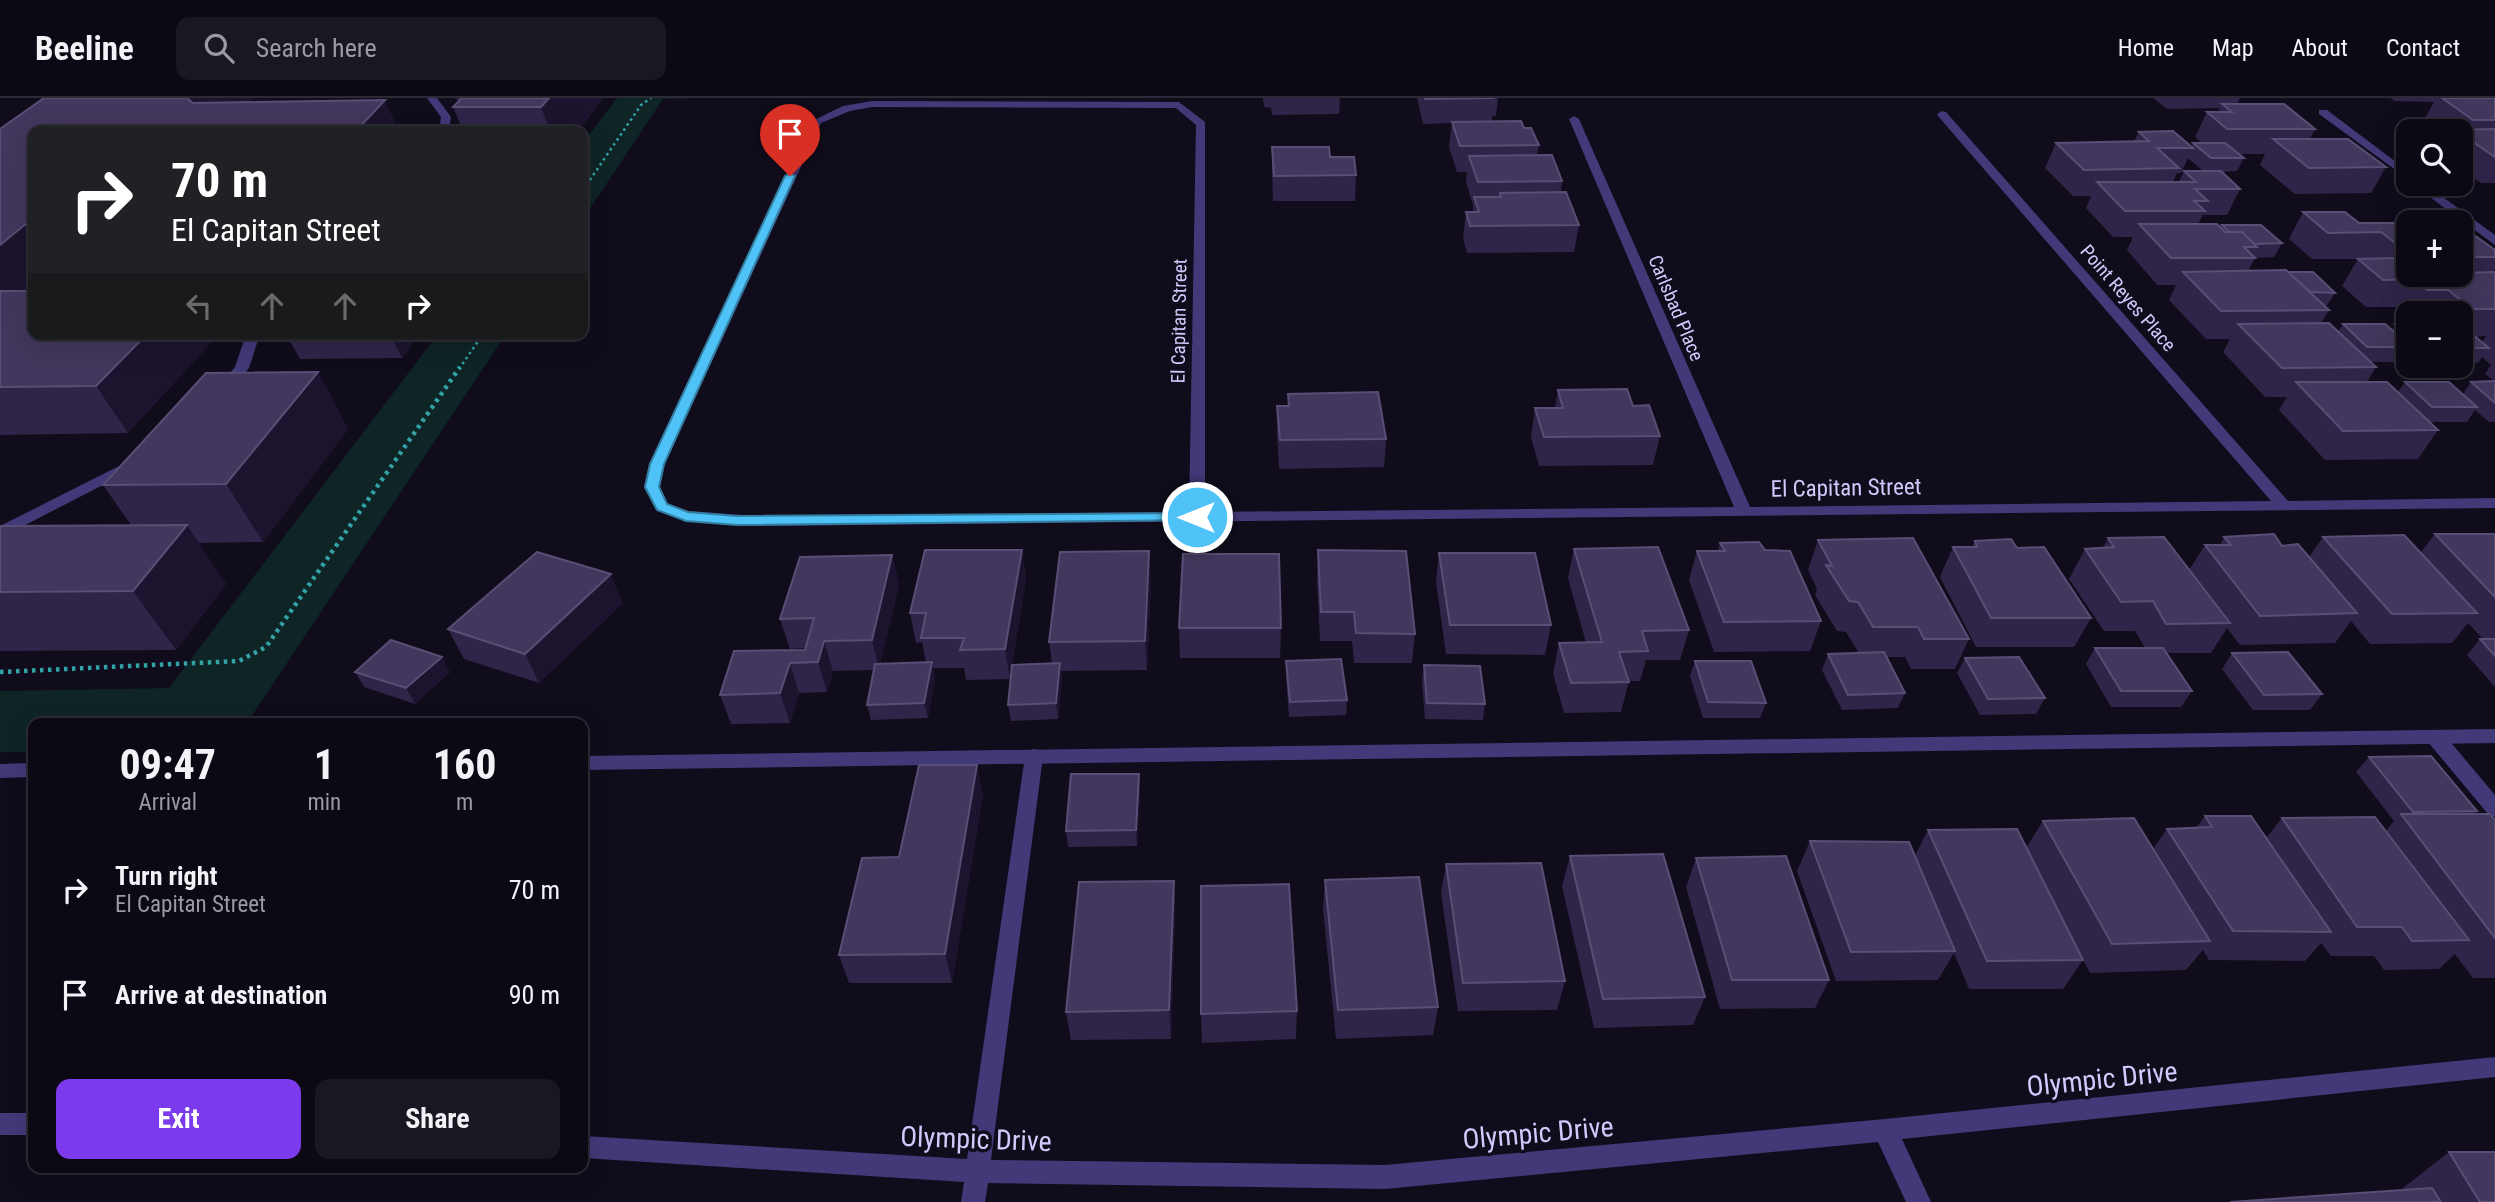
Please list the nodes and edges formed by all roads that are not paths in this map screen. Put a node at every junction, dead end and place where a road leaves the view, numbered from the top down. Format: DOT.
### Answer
graph roads {
  1 [pos="432,98"];
  2 [pos="455,108"];
  3 [pos="2323,112"];
  4 [pos="1942,114"];
  5 [pos="446,117"];
  6 [pos="1574,119"];
  7 [pos="445,126"];
  8 [pos="2396,167"];
  9 [pos="2434,196"];
  10 [pos="2495,242"];
  11 [pos="251,340"];
  12 [pos="215,398"];
  13 [pos="142,457"];
  14 [pos="2495,503"];
  15 [pos="2284,506"];
  16 [pos="1744,512"];
  17 [pos="1197,517"];
  18 [pos="0,533"];
  19 [pos="2495,736"];
  20 [pos="2435,737"];
  21 [pos="1034,756"];
  22 [pos="588,762"];
  23 [pos="28,770"];
  24 [pos="0,771"];
  25 [pos="2495,809"];
  26 [pos="2495,1067"];
  27 [pos="0,1124"];
  28 [pos="28,1124"];
  29 [pos="1885,1130"];
  30 [pos="588,1147"];
  31 [pos="978,1171"];
  32 [pos="973,1202"];
  33 [pos="1919,1202"];
  1 -- 5 [label="street"];
  2 -- 5 [label="street"];
  3 -- 8 [label="street"];
  4 -- 15 [label="street, Point Reyes Place"];
  5 -- 7 [label="street"];
  6 -- 16 [label="street, Carlsbad Place"];
  9 -- 10 [label="street"];
  11 -- 12 [label="street"];
  13 -- 18 [label="street"];
  14 -- 15 [label="street, El Capitan Street"];
  15 -- 16 [label="street, El Capitan Street"];
  16 -- 17 [label="street, El Capitan Street"];
  17 -- 17 [label="street, El Capitan Street"];
  19 -- 20 [label="street"];
  20 -- 21 [label="street"];
  20 -- 25 [label="street"];
  21 -- 22 [label="street"];
  21 -- 31 [label="street"];
  23 -- 24 [label="street"];
  26 -- 29 [label="street, Olympic Drive"];
  27 -- 28 [label="street"];
  29 -- 31 [label="street, Olympic Drive"];
  29 -- 33 [label="street"];
  30 -- 31 [label="street, Olympic Drive"];
  31 -- 32 [label="street"];
}
